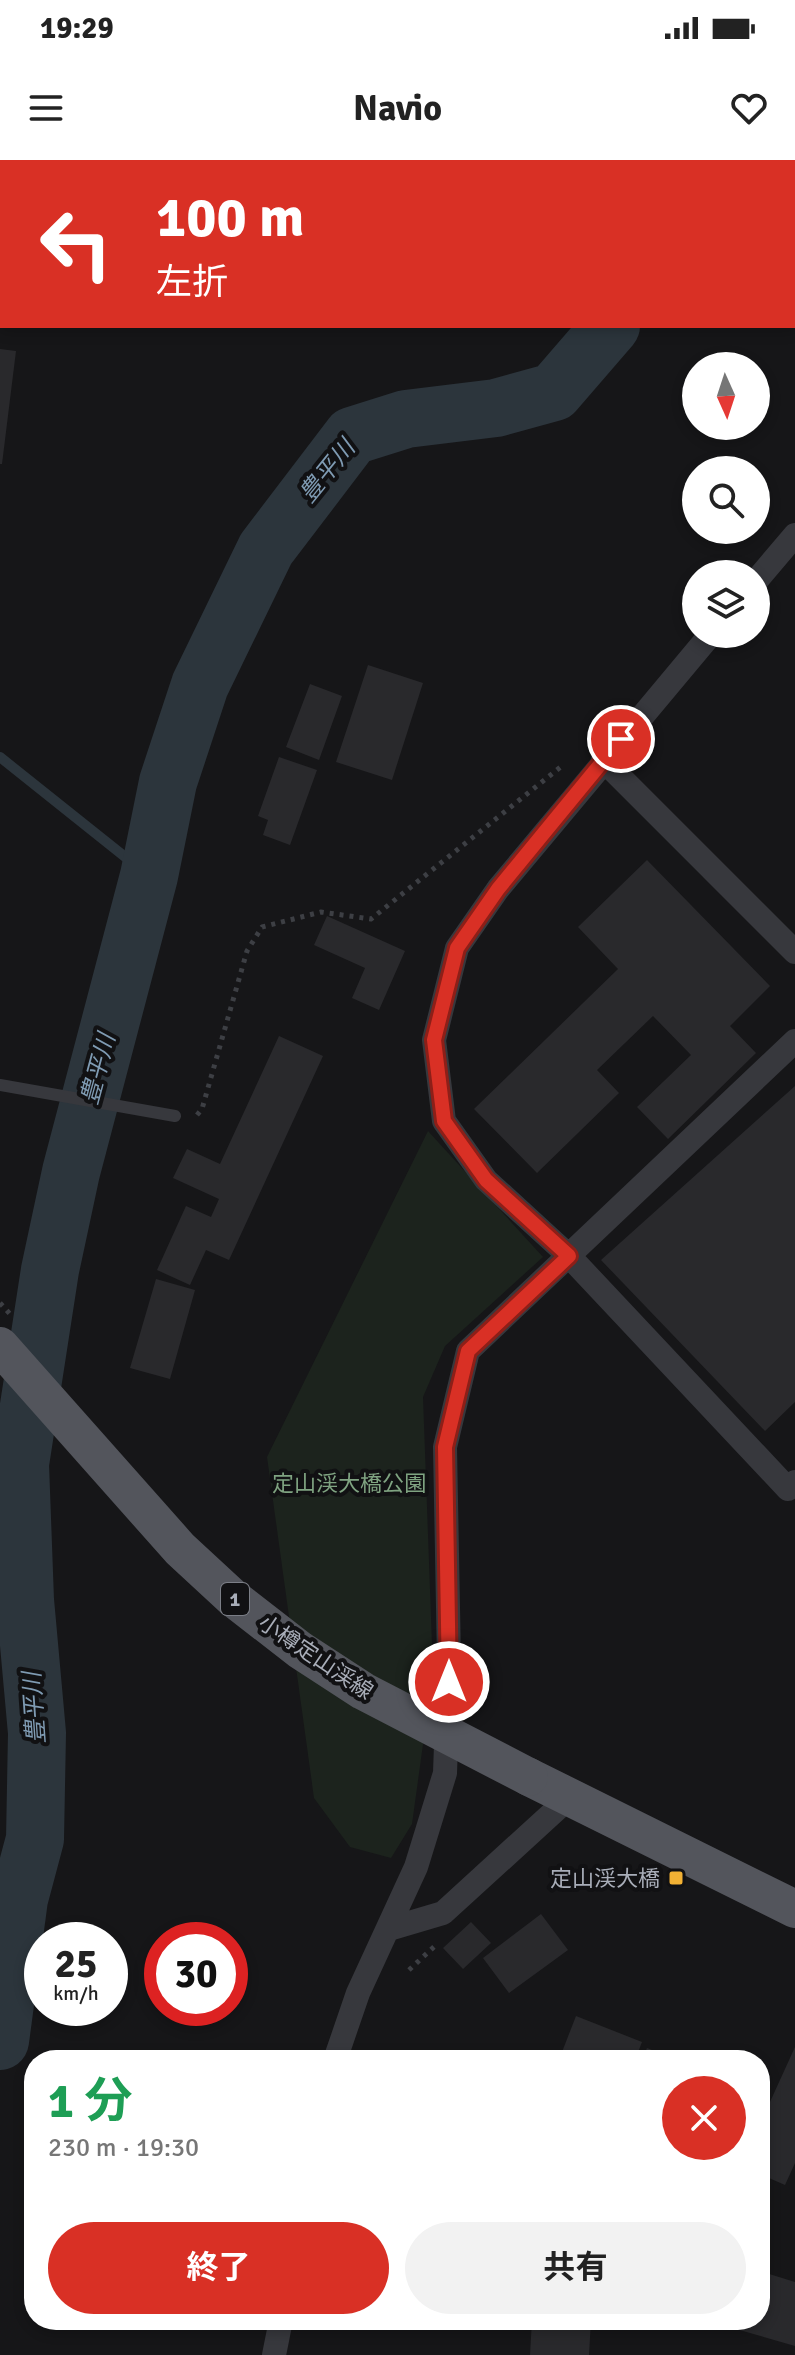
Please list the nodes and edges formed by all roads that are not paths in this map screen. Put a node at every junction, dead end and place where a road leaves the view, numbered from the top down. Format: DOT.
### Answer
graph roads {
  1 [pos="795,535"];
  2 [pos="770,564"];
  3 [pos="699,648"];
  4 [pos="603,760"];
  5 [pos="795,952"];
  6 [pos="795,1041"];
  7 [pos="0,1085"];
  8 [pos="175,1116"];
  9 [pos="569,1256"];
  10 [pos="10,1336"];
  11 [pos="795,1482"];
  12 [pos="570,1797"];
  13 [pos="795,1909"];
  14 [pos="389,1929"];
  15 [pos="338,2050"];
  16 [pos="279,2330"];
  17 [pos="274,2355"];
  1 -- 2 [label="street"];
  3 -- 4 [label="street"];
  4 -- 5 [label="street"];
  4 -- 9 [label="street"];
  6 -- 9 [label="street"];
  7 -- 8 [label="lane"];
  9 -- 11 [label="street"];
  9 -- 14 [label="street"];
  10 -- 12 [label="main road, 小樽定山渓線 / 1, bridge"];
  12 -- 13 [label="main road, 小樽定山渓線 / 1"];
  12 -- 14 [label="street"];
  14 -- 15 [label="street"];
  16 -- 17 [label="street"];
}
